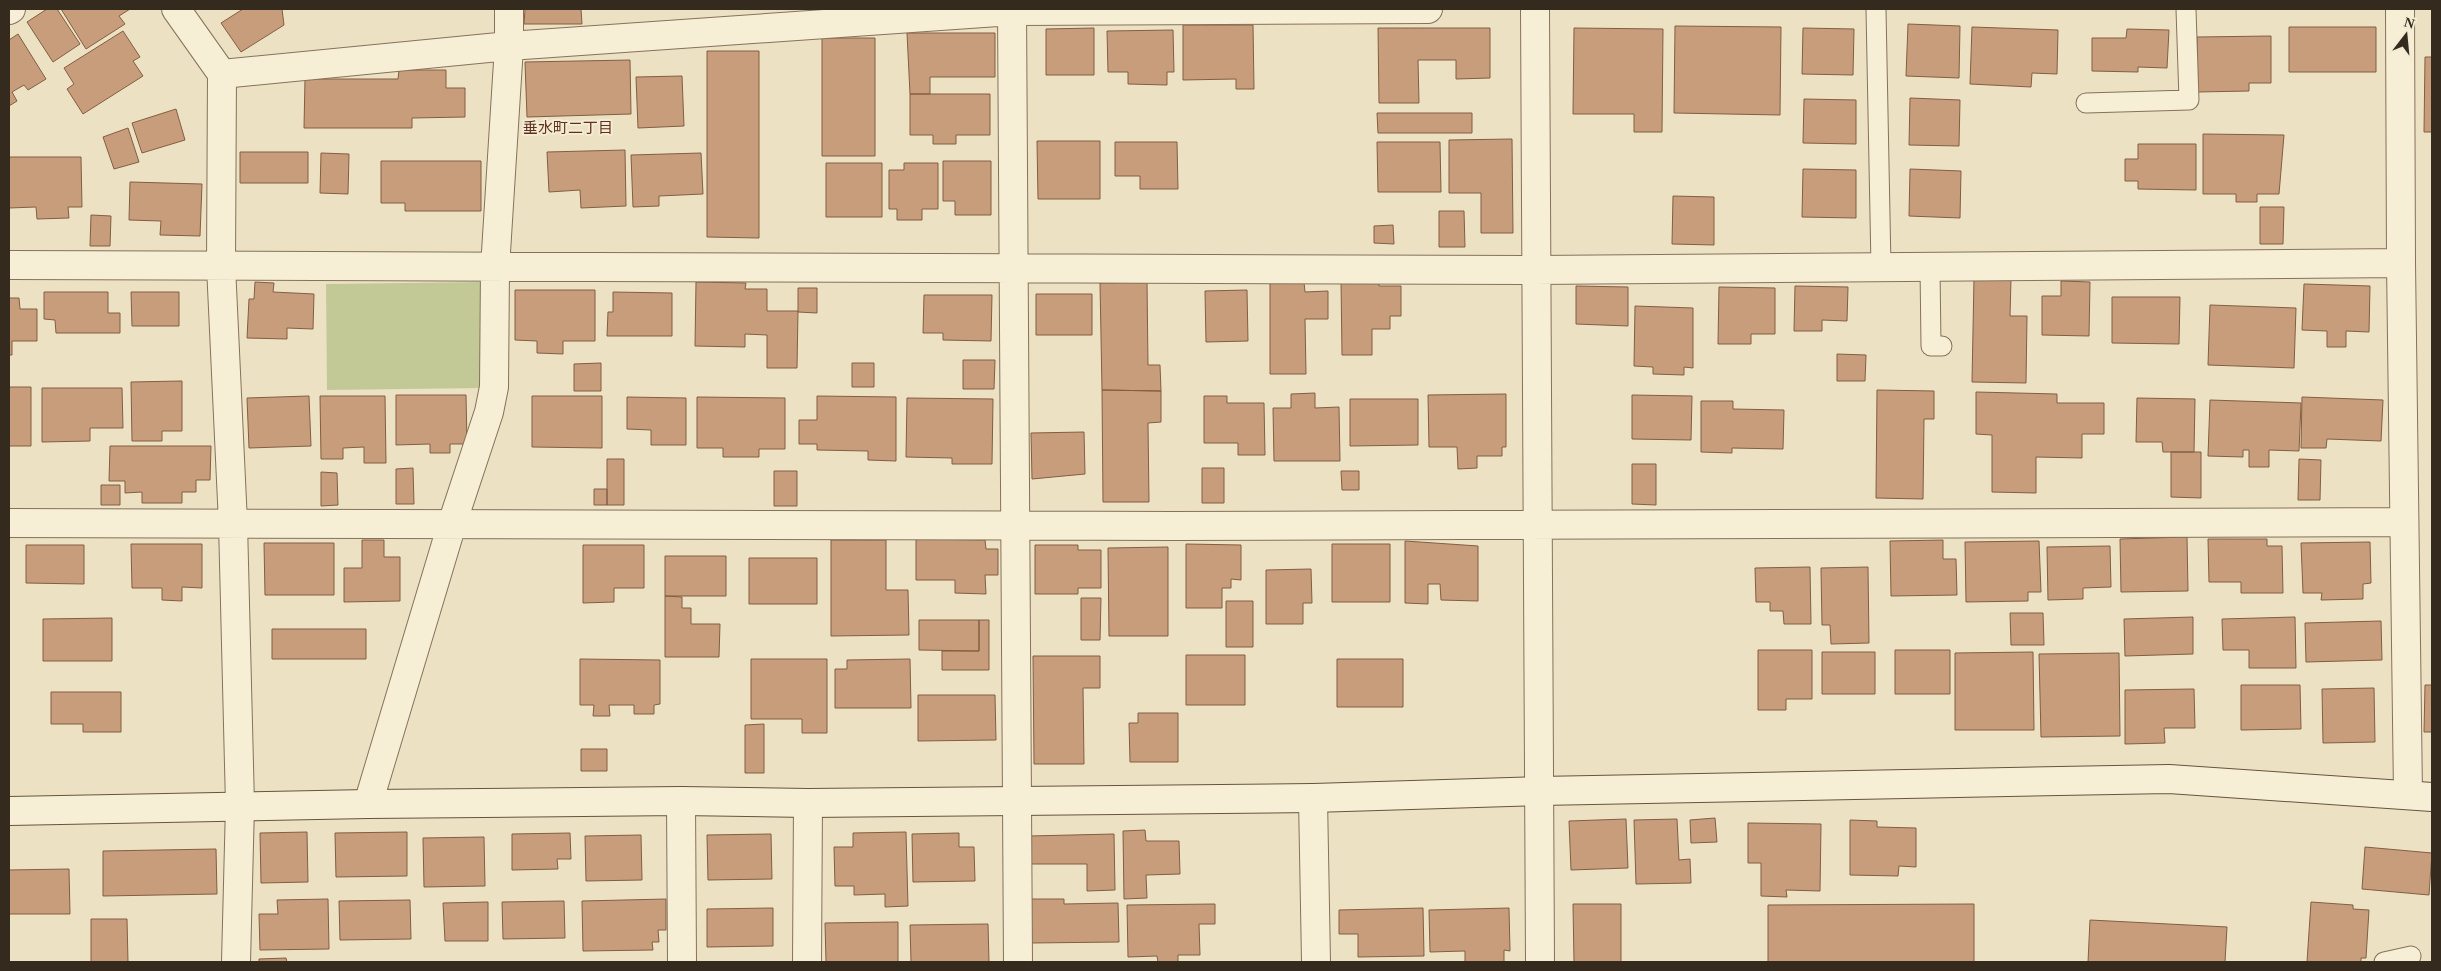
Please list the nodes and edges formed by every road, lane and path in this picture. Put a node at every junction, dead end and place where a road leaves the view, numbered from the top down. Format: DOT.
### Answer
graph roads {
  1 [pos="176,9"];
  2 [pos="509,9"];
  3 [pos="1428,9"];
  4 [pos="1535,9"];
  5 [pos="1876,9"];
  6 [pos="2186,9"];
  7 [pos="2400,9"];
  8 [pos="1012,10"];
  9 [pos="839,16"];
  10 [pos="509,46"];
  11 [pos="222,74"];
  12 [pos="2086,103"];
  13 [pos="2401,264"];
  14 [pos="9,265"];
  15 [pos="221,266"];
  16 [pos="1930,266"];
  17 [pos="1012,267"];
  18 [pos="1882,267"];
  19 [pos="495,268"];
  20 [pos="1536,270"];
  21 [pos="1942,346"];
  22 [pos="2404,522"];
  23 [pos="9,523"];
  24 [pos="233,523"];
  25 [pos="452,524"];
  26 [pos="1014,524"];
  27 [pos="1538,525"];
  28 [pos="1539,791"];
  29 [pos="2420,796"];
  30 [pos="1313,798"];
  31 [pos="1018,800"];
  32 [pos="681,801"];
  33 [pos="808,803"];
  34 [pos="368,804"];
  35 [pos="240,806"];
  36 [pos="9,811"];
  37 [pos="2411,956"];
  38 [pos="236,962"];
  39 [pos="682,962"];
  40 [pos="807,962"];
  41 [pos="1018,962"];
  42 [pos="1316,962"];
  43 [pos="1540,962"];
  44 [pos="2384,962"];
  1 -- 11 [label="street"];
  2 -- 10 [label="street"];
  3 -- 8 [label="street"];
  4 -- 20 [label="street"];
  5 -- 18 [label="lane"];
  6 -- 12 [label="lane"];
  7 -- 13 [label="street"];
  8 -- 9 [label="street"];
  8 -- 17 [label="street"];
  9 -- 10 [label="street"];
  10 -- 11 [label="street"];
  10 -- 19 [label="street"];
  11 -- 15 [label="street"];
  13 -- 16 [label="street"];
  13 -- 22 [label="street"];
  14 -- 15 [label="street"];
  15 -- 19 [label="street"];
  15 -- 24 [label="street"];
  16 -- 18 [label="street"];
  16 -- 21 [label="lane"];
  17 -- 19 [label="street"];
  17 -- 20 [label="street"];
  17 -- 26 [label="street"];
  18 -- 20 [label="street"];
  19 -- 25 [label="street"];
  20 -- 27 [label="street"];
  22 -- 27 [label="street"];
  22 -- 29 [label="street"];
  23 -- 24 [label="street"];
  24 -- 25 [label="street"];
  24 -- 35 [label="street"];
  25 -- 26 [label="street"];
  25 -- 34 [label="street"];
  26 -- 27 [label="street"];
  26 -- 31 [label="street"];
  27 -- 28 [label="street"];
  28 -- 29 [label="street"];
  28 -- 30 [label="street"];
  28 -- 43 [label="street"];
  30 -- 31 [label="street"];
  30 -- 42 [label="street"];
  31 -- 33 [label="street"];
  31 -- 41 [label="street"];
  32 -- 33 [label="street"];
  32 -- 34 [label="street"];
  32 -- 39 [label="street"];
  33 -- 40 [label="street"];
  34 -- 35 [label="street"];
  35 -- 36 [label="street"];
  35 -- 38 [label="street"];
  37 -- 44 [label="lane"];
}
